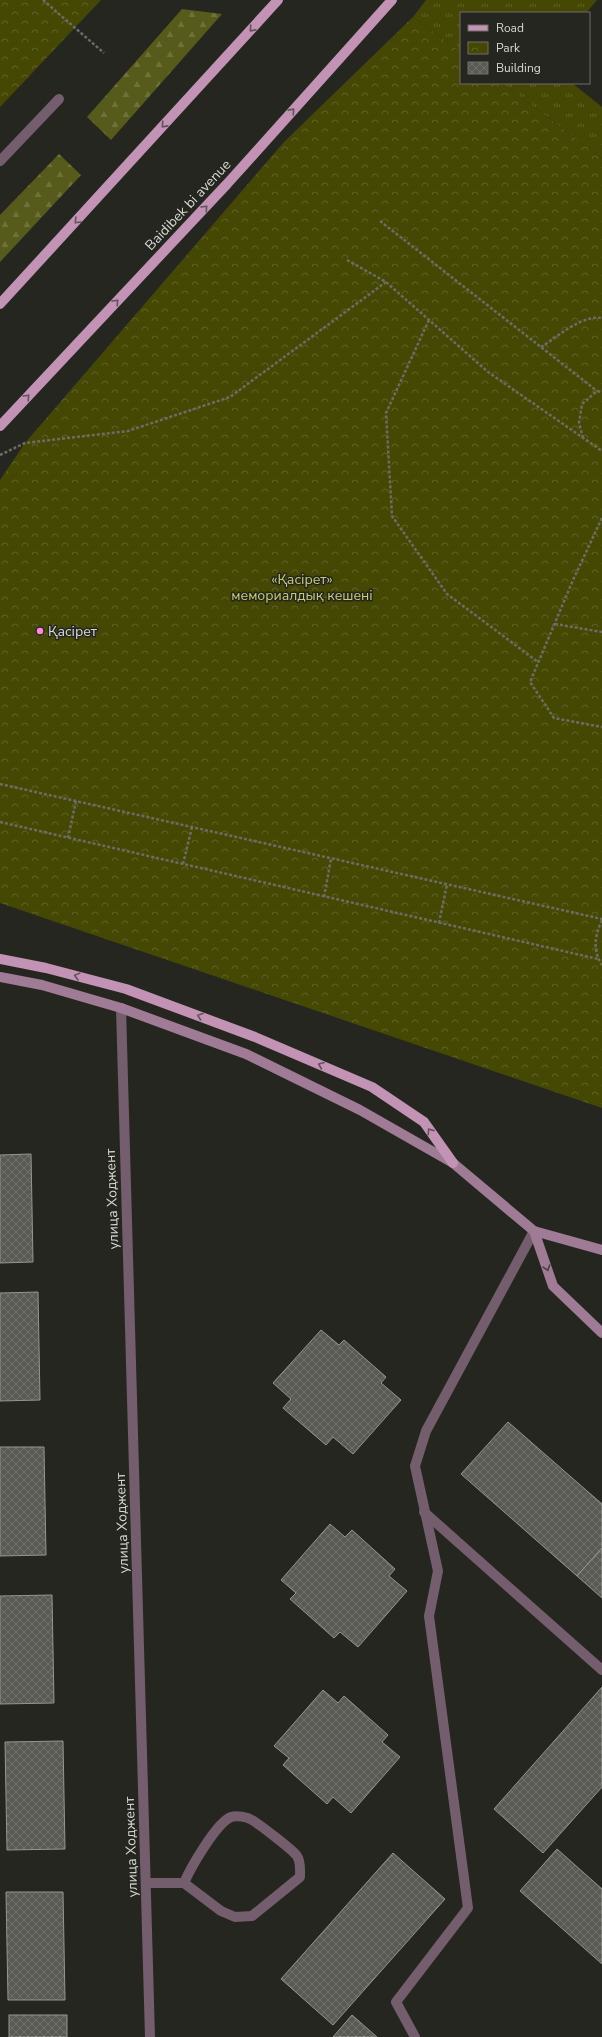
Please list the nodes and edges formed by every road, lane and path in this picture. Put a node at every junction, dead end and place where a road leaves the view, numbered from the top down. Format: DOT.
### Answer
graph roads {
  1 [pos="42,0"];
  2 [pos="278,0"];
  3 [pos="392,0"];
  4 [pos="104,53"];
  5 [pos="59,99"];
  6 [pos="0,161"];
  7 [pos="380,221"];
  8 [pos="347,260"];
  9 [pos="386,282"];
  10 [pos="0,304"];
  11 [pos="602,318"];
  12 [pos="429,320"];
  13 [pos="541,347"];
  14 [pos="597,392"];
  15 [pos="602,392"];
  16 [pos="0,426"];
  17 [pos="583,438"];
  18 [pos="602,451"];
  19 [pos="0,455"];
  20 [pos="602,518"];
  21 [pos="555,624"];
  22 [pos="602,632"];
  23 [pos="538,662"];
  24 [pos="602,727"];
  25 [pos="0,784"];
  26 [pos="76,801"];
  27 [pos="0,822"];
  28 [pos="192,827"];
  29 [pos="68,838"];
  30 [pos="331,859"];
  31 [pos="182,864"];
  32 [pos="447,884"];
  33 [pos="324,896"];
  34 [pos="602,920"];
  35 [pos="438,923"];
  36 [pos="0,959"];
  37 [pos="598,960"];
  38 [pos="602,965"];
  39 [pos="0,978"];
  40 [pos="121,1008"];
  41 [pos="453,1164"];
  42 [pos="534,1231"];
  43 [pos="602,1250"];
  44 [pos="602,1333"];
  45 [pos="424,1512"];
  46 [pos="602,1670"];
  47 [pos="146,1883"];
  48 [pos="184,1883"];
  49 [pos="150,2037"];
  50 [pos="415,2037"];
  1 -- 4 [label="path"];
  2 -- 10 [label="main road, one-way"];
  16 -- 3 [label="main road, Baidibek bi avenue, one-way"];
  5 -- 6 [label="street"];
  7 -- 13 [label="path"];
  8 -- 9 [label="path"];
  9 -- 12 [label="path"];
  9 -- 19 [label="path"];
  11 -- 13 [label="path"];
  12 -- 17 [label="path"];
  12 -- 23 [label="path"];
  13 -- 14 [label="path"];
  14 -- 15 [label="path"];
  14 -- 17 [label="path"];
  17 -- 18 [label="path"];
  20 -- 21 [label="path"];
  21 -- 22 [label="path"];
  21 -- 23 [label="path"];
  23 -- 24 [label="path"];
  25 -- 26 [label="path"];
  26 -- 28 [label="path"];
  26 -- 29 [label="path"];
  27 -- 29 [label="path"];
  28 -- 30 [label="path"];
  28 -- 31 [label="path"];
  29 -- 31 [label="path"];
  30 -- 32 [label="path"];
  30 -- 33 [label="path"];
  31 -- 33 [label="path"];
  32 -- 34 [label="path"];
  32 -- 35 [label="path"];
  33 -- 35 [label="path"];
  34 -- 37 [label="path"];
  35 -- 37 [label="path"];
  41 -- 36 [label="main road, one-way"];
  37 -- 38 [label="path"];
  39 -- 40 [label="main road"];
  40 -- 41 [label="main road"];
  40 -- 47 [label="street, улица Ходжент"];
  41 -- 42 [label="main road"];
  42 -- 43 [label="main road"];
  42 -- 44 [label="main road, one-way"];
  42 -- 45 [label="street"];
  45 -- 46 [label="street"];
  45 -- 50 [label="street"];
  47 -- 48 [label="street"];
  47 -- 49 [label="street, улица Ходжент"];
  48 -- 48 [label="street"];
}
